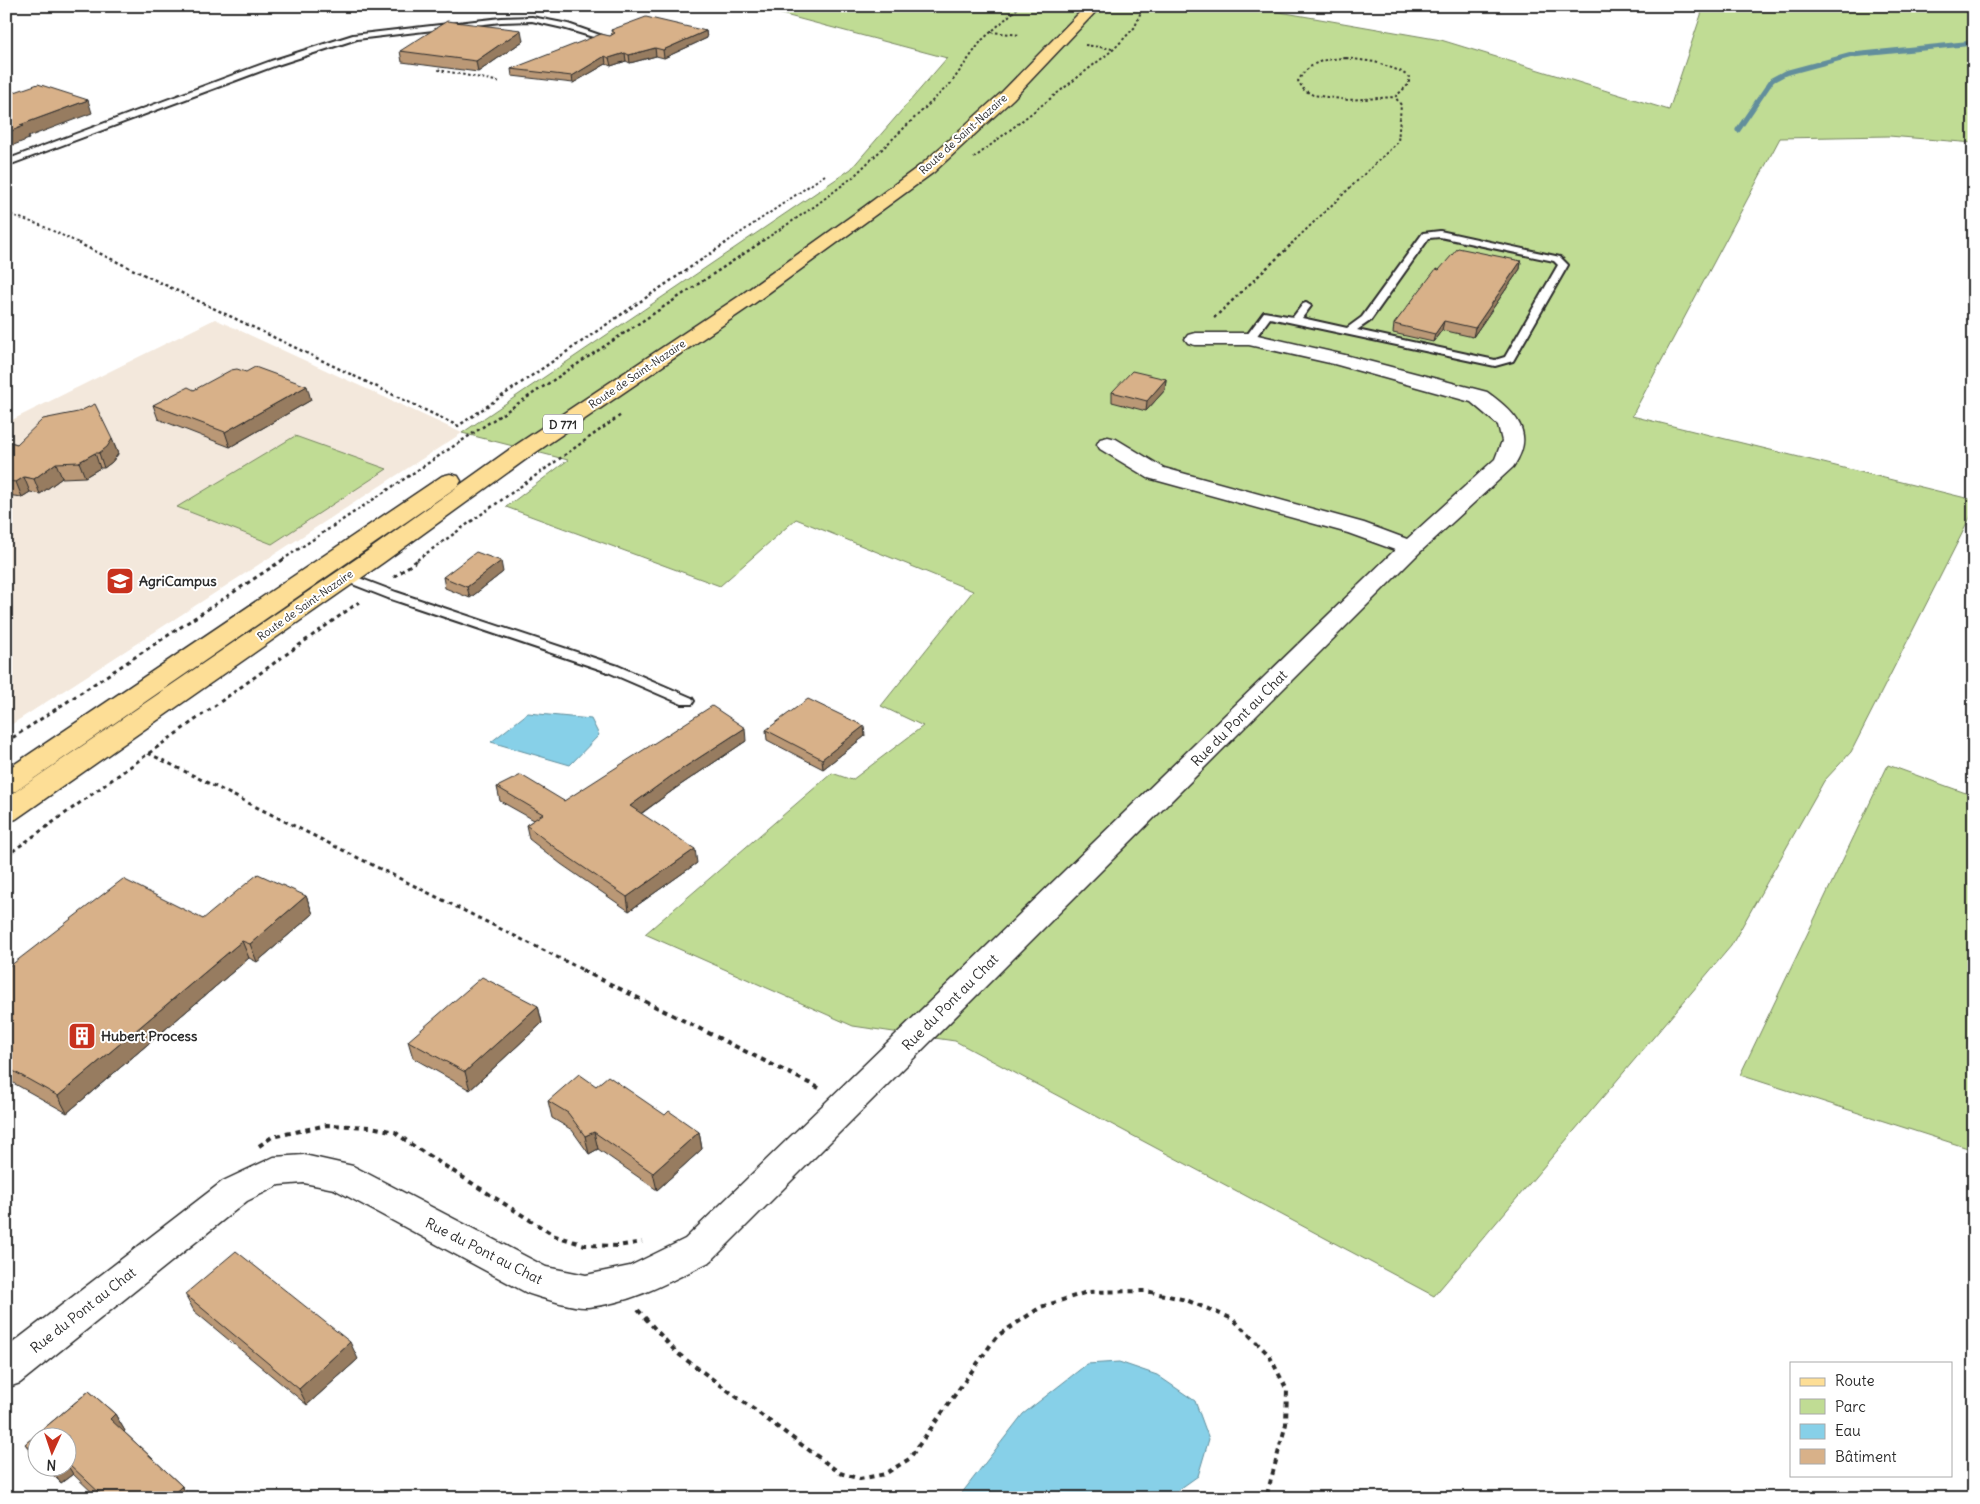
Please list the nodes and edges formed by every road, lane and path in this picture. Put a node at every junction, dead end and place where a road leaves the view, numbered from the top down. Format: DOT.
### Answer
graph roads {
  1 [pos="1020,6"];
  2 [pos="1075,6"];
  3 [pos="1094,6"];
  4 [pos="1932,6"];
  5 [pos="1974,10"];
  6 [pos="990,32"];
  7 [pos="1020,35"];
  8 [pos="610,40"];
  9 [pos="1082,44"];
  10 [pos="1114,49"];
  11 [pos="443,64"];
  12 [pos="501,82"];
  13 [pos="1395,97"];
  14 [pos="6,163"];
  15 [pos="825,175"];
  16 [pos="6,213"];
  17 [pos="1306,306"];
  18 [pos="1296,320"];
  19 [pos="1350,331"];
  20 [pos="1249,338"];
  21 [pos="1195,339"];
  22 [pos="1108,444"];
  23 [pos="1411,548"];
  24 [pos="346,577"];
  25 [pos="687,701"];
  26 [pos="6,742"];
  27 [pos="148,753"];
  28 [pos="6,784"];
  29 [pos="6,812"];
  30 [pos="820,1088"];
  31 [pos="814,1094"];
  32 [pos="848,1104"];
  33 [pos="253,1150"];
  34 [pos="647,1241"];
  35 [pos="616,1285"];
  36 [pos="6,1370"];
  37 [pos="1266,1498"];
  1 -- 6 [label="path"];
  2 -- 28 [label="main road, Route de Saint-Nazaire"];
  3 -- 24 [label="main road, Route de Saint-Nazaire / D 771"];
  4 -- 5 [label="path"];
  6 -- 7 [label="path"];
  6 -- 26 [label="path"];
  8 -- 14 [label="lane"];
  9 -- 10 [label="path"];
  11 -- 12 [label="path"];
  13 -- 13 [label="path"];
  13 -- 21 [label="path"];
  15 -- 16 [label="path"];
  17 -- 18 [label="lane"];
  18 -- 19 [label="lane"];
  18 -- 20 [label="lane"];
  19 -- 19 [label="lane"];
  20 -- 21 [label="street, Rue du Pont au Chat"];
  20 -- 23 [label="street, Rue du Pont au Chat"];
  22 -- 23 [label="street"];
  23 -- 32 [label="street, Rue du Pont au Chat"];
  24 -- 25 [label="lane"];
  24 -- 29 [label="main road, Route de Saint-Nazaire / D 771"];
  27 -- 30 [label="path"];
  30 -- 31 [label="path"];
  30 -- 32 [label="path"];
  32 -- 35 [label="street, Rue du Pont au Chat"];
  33 -- 34 [label="path"];
  35 -- 36 [label="street, Rue du Pont au Chat"];
  35 -- 37 [label="path"];
}
